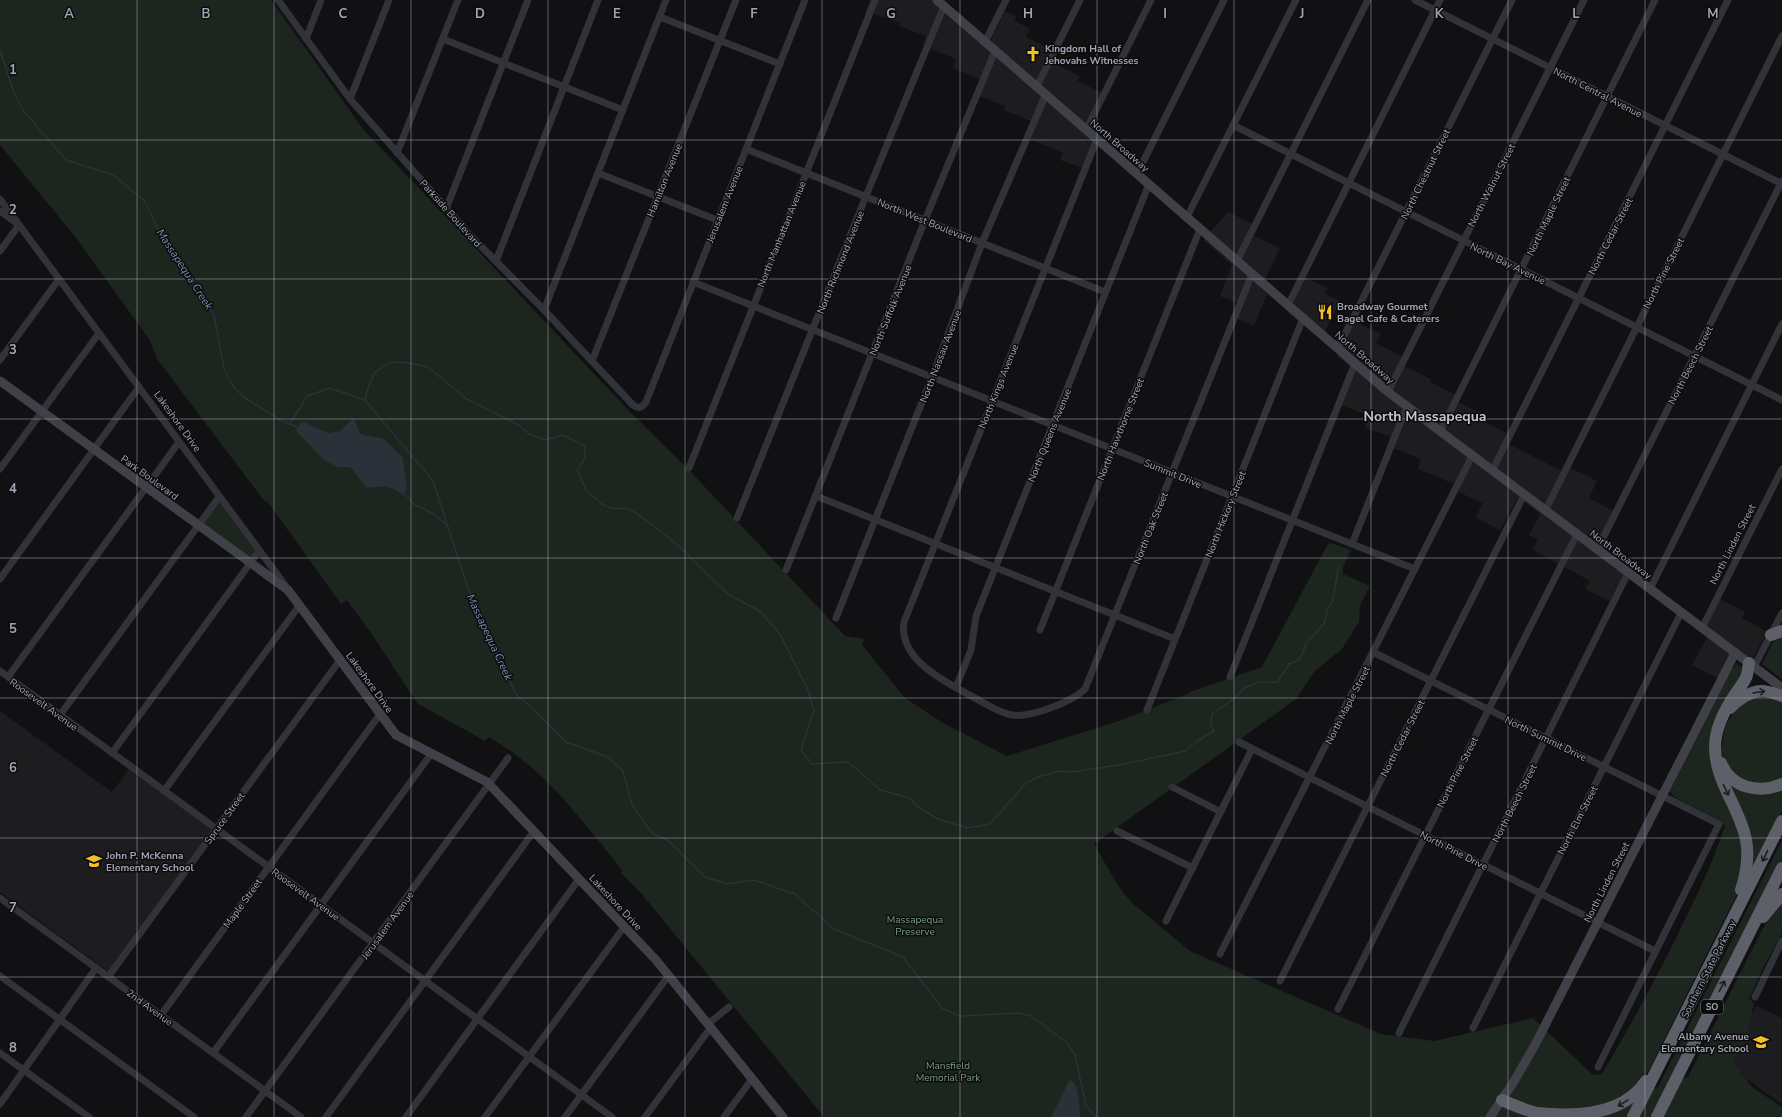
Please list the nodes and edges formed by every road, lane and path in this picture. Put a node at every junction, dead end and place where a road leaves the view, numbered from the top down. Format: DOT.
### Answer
graph roads {
  1 [pos="278,0"];
  2 [pos="321,0"];
  3 [pos="389,0"];
  4 [pos="458,0"];
  5 [pos="528,0"];
  6 [pos="598,0"];
  7 [pos="666,0"];
  8 [pos="736,0"];
  9 [pos="805,0"];
  10 [pos="875,0"];
  11 [pos="1006,0"];
  12 [pos="1080,0"];
  13 [pos="1151,0"];
  14 [pos="1224,0"];
  15 [pos="1296,0"];
  16 [pos="1368,0"];
  17 [pos="1415,0"];
  18 [pos="1440,0"];
  19 [pos="1512,0"];
  20 [pos="1584,0"];
  21 [pos="1655,0"];
  22 [pos="1728,0"];
  23 [pos="941,3"];
  24 [pos="1435,10"];
  25 [pos="660,17"];
  26 [pos="1782,36"];
  27 [pos="306,39"];
  28 [pos="443,39"];
  29 [pos="1492,39"];
  30 [pos="720,40"];
  31 [pos="985,42"];
  32 [pos="995,51"];
  33 [pos="504,63"];
  34 [pos="780,64"];
  35 [pos="1550,68"];
  36 [pos="1037,86"];
  37 [pos="564,87"];
  38 [pos="1046,94"];
  39 [pos="1607,96"];
  40 [pos="350,100"];
  41 [pos="622,110"];
  42 [pos="1233,125"];
  43 [pos="1665,126"];
  44 [pos="1086,130"];
  45 [pos="1097,139"];
  46 [pos="746,149"];
  47 [pos="397,153"];
  48 [pos="1291,154"];
  49 [pos="1723,154"];
  50 [pos="598,173"];
  51 [pos="806,173"];
  52 [pos="1137,174"];
  53 [pos="1348,183"];
  54 [pos="1782,183"];
  55 [pos="1149,184"];
  56 [pos="658,196"];
  57 [pos="866,196"];
  58 [pos="0,199"];
  59 [pos="446,209"];
  60 [pos="0,210"];
  61 [pos="1406,212"];
  62 [pos="1187,217"];
  63 [pos="717,220"];
  64 [pos="925,220"];
  65 [pos="19,225"];
  66 [pos="1200,229"];
  67 [pos="1463,241"];
  68 [pos="982,243"];
  69 [pos="0,251"];
  70 [pos="496,261"];
  71 [pos="1237,261"];
  72 [pos="1045,268"];
  73 [pos="1521,269"];
  74 [pos="1252,274"];
  75 [pos="59,279"];
  76 [pos="692,282"];
  77 [pos="1105,292"];
  78 [pos="1579,298"];
  79 [pos="1288,305"];
  80 [pos="753,306"];
  81 [pos="544,310"];
  82 [pos="1303,318"];
  83 [pos="1782,324"];
  84 [pos="1636,327"];
  85 [pos="813,329"];
  86 [pos="99,333"];
  87 [pos="1338,348"];
  88 [pos="873,353"];
  89 [pos="1694,356"];
  90 [pos="0,360"];
  91 [pos="592,361"];
  92 [pos="1355,363"];
  93 [pos="932,377"];
  94 [pos="0,381"];
  95 [pos="1752,385"];
  96 [pos="139,387"];
  97 [pos="1388,392"];
  98 [pos="992,400"];
  99 [pos="1782,400"];
  100 [pos="1407,406"];
  101 [pos="642,408"];
  102 [pos="42,412"];
  103 [pos="1052,425"];
  104 [pos="1440,432"];
  105 [pos="179,442"];
  106 [pos="1112,448"];
  107 [pos="94,449"];
  108 [pos="1472,456"];
  109 [pos="689,468"];
  110 [pos="0,469"];
  111 [pos="1782,469"];
  112 [pos="1492,471"];
  113 [pos="1172,472"];
  114 [pos="146,487"];
  115 [pos="1524,495"];
  116 [pos="816,496"];
  117 [pos="1232,496"];
  118 [pos="219,497"];
  119 [pos="1545,511"];
  120 [pos="737,518"];
  121 [pos="876,519"];
  122 [pos="1292,520"];
  123 [pos="198,525"];
  124 [pos="1577,534"];
  125 [pos="936,543"];
  126 [pos="1352,544"];
  127 [pos="1597,550"];
  128 [pos="259,551"];
  129 [pos="250,563"];
  130 [pos="996,567"];
  131 [pos="1415,569"];
  132 [pos="786,570"];
  133 [pos="1628,573"];
  134 [pos="0,579"];
  135 [pos="1650,589"];
  136 [pos="288,590"];
  137 [pos="1056,591"];
  138 [pos="299,606"];
  139 [pos="1681,613"];
  140 [pos="1782,613"];
  141 [pos="1115,615"];
  142 [pos="836,618"];
  143 [pos="1702,628"];
  144 [pos="1040,630"];
  145 [pos="1776,633"];
  146 [pos="1175,639"];
  147 [pos="1373,652"];
  148 [pos="1735,653"];
  149 [pos="340,660"];
  150 [pos="1752,665"];
  151 [pos="0,672"];
  152 [pos="8,677"];
  153 [pos="1230,677"];
  154 [pos="1431,680"];
  155 [pos="956,687"];
  156 [pos="1782,688"];
  157 [pos="1782,696"];
  158 [pos="1489,709"];
  159 [pos="1147,710"];
  160 [pos="380,714"];
  161 [pos="60,715"];
  162 [pos="1546,738"];
  163 [pos="1239,742"];
  164 [pos="1252,749"];
  165 [pos="112,753"];
  166 [pos="431,754"];
  167 [pos="508,758"];
  168 [pos="1604,767"];
  169 [pos="1310,778"];
  170 [pos="1782,784"];
  171 [pos="489,785"];
  172 [pos="1172,787"];
  173 [pos="164,791"];
  174 [pos="1662,796"];
  175 [pos="1368,807"];
  176 [pos="1221,812"];
  177 [pos="1782,821"];
  178 [pos="216,829"];
  179 [pos="534,831"];
  180 [pos="1117,832"];
  181 [pos="1425,836"];
  182 [pos="1483,865"];
  183 [pos="269,867"];
  184 [pos="1193,868"];
  185 [pos="1782,868"];
  186 [pos="579,879"];
  187 [pos="1540,894"];
  188 [pos="1782,894"];
  189 [pos="0,898"];
  190 [pos="321,905"];
  191 [pos="1166,922"];
  192 [pos="1598,923"];
  193 [pos="624,926"];
  194 [pos="1727,932"];
  195 [pos="1782,941"];
  196 [pos="373,943"];
  197 [pos="1743,944"];
  198 [pos="1655,951"];
  199 [pos="1220,954"];
  200 [pos="96,968"];
  201 [pos="668,975"];
  202 [pos="0,976"];
  203 [pos="108,977"];
  204 [pos="425,981"];
  205 [pos="1280,981"];
  206 [pos="1755,997"];
  207 [pos="1692,1002"];
  208 [pos="729,1007"];
  209 [pos="1338,1009"];
  210 [pos="161,1015"];
  211 [pos="477,1019"];
  212 [pos="60,1020"];
  213 [pos="710,1026"];
  214 [pos="1473,1028"];
  215 [pos="1399,1033"];
  216 [pos="0,1053"];
  217 [pos="213,1053"];
  218 [pos="529,1057"];
  219 [pos="1598,1067"];
  220 [pos="24,1070"];
  221 [pos="1680,1071"];
  222 [pos="752,1079"];
  223 [pos="265,1091"];
  224 [pos="582,1095"];
  225 [pos="1500,1103"];
  226 [pos="0,1104"];
  227 [pos="88,1117"];
  228 [pos="194,1117"];
  229 [pos="246,1117"];
  230 [pos="301,1117"];
  231 [pos="326,1117"];
  232 [pos="406,1117"];
  233 [pos="486,1117"];
  234 [pos="565,1117"];
  235 [pos="612,1117"];
  236 [pos="645,1117"];
  237 [pos="724,1117"];
  238 [pos="783,1117"];
  239 [pos="1490,1117"];
  240 [pos="1531,1117"];
  241 [pos="1574,1117"];
  242 [pos="1633,1117"];
  243 [pos="1656,1117"];
  244 [pos="1665,1117"];
  1 -- 27 [label="street, Parkside Boulevard"];
  2 -- 27 [label="street"];
  3 -- 40 [label="street"];
  4 -- 28 [label="street"];
  5 -- 33 [label="street"];
  6 -- 37 [label="street"];
  7 -- 25 [label="street"];
  8 -- 30 [label="street, Hamilton Avenue"];
  9 -- 34 [label="street, Jerusalem Avenue"];
  10 -- 51 [label="street, North Manhattan Avenue"];
  11 -- 31 [label="street"];
  12 -- 36 [label="street"];
  13 -- 44 [label="street"];
  14 -- 52 [label="street"];
  15 -- 42 [label="street"];
  16 -- 48 [label="street"];
  17 -- 24 [label="street, North Central Avenue"];
  18 -- 24 [label="street"];
  19 -- 29 [label="street, North Chestnut Street"];
  20 -- 35 [label="street, North Walnut Street"];
  21 -- 39 [label="street, North Maple Street"];
  22 -- 43 [label="street, North Cedar Street"];
  23 -- 31 [label="street, North Broadway"];
  23 -- 57 [label="street, North Richmond Avenue"];
  24 -- 29 [label="street, North Central Avenue"];
  24 -- 53 [label="street"];
  25 -- 30 [label="street"];
  25 -- 41 [label="street"];
  26 -- 49 [label="street, North Pine Street"];
  27 -- 40 [label="street, Parkside Boulevard"];
  28 -- 33 [label="street"];
  28 -- 47 [label="street"];
  29 -- 35 [label="street, North Central Avenue"];
  29 -- 61 [label="street, North Chestnut Street"];
  30 -- 34 [label="street"];
  30 -- 56 [label="street, Hamilton Avenue"];
  31 -- 32 [label="street, North Broadway"];
  32 -- 36 [label="street, North Broadway"];
  32 -- 64 [label="street, North Suffolk Avenue"];
  33 -- 37 [label="street"];
  33 -- 59 [label="street"];
  34 -- 46 [label="street, Jerusalem Avenue"];
  35 -- 39 [label="street, North Central Avenue"];
  35 -- 67 [label="street, North Walnut Street"];
  36 -- 38 [label="street, North Broadway"];
  37 -- 41 [label="street"];
  37 -- 70 [label="street"];
  38 -- 44 [label="street, North Broadway"];
  38 -- 68 [label="street, North Nassau Avenue"];
  39 -- 43 [label="street, North Central Avenue"];
  39 -- 73 [label="street, North Maple Street"];
  40 -- 47 [label="street, Parkside Boulevard"];
  41 -- 50 [label="street"];
  42 -- 48 [label="street, North Bay Avenue"];
  42 -- 62 [label="street"];
  43 -- 49 [label="street, North Central Avenue"];
  43 -- 78 [label="street, North Cedar Street"];
  44 -- 45 [label="street, North Broadway"];
  45 -- 52 [label="street, North Broadway"];
  45 -- 72 [label="street, North Kings Avenue"];
  46 -- 51 [label="street, North West Boulevard"];
  46 -- 63 [label="street, Jerusalem Avenue"];
  47 -- 59 [label="street, Parkside Boulevard"];
  48 -- 53 [label="street, North Bay Avenue"];
  48 -- 71 [label="street"];
  49 -- 54 [label="street, North Central Avenue"];
  49 -- 84 [label="street, North Pine Street"];
  50 -- 56 [label="street"];
  50 -- 81 [label="street"];
  51 -- 57 [label="street, North West Boulevard"];
  51 -- 80 [label="street, North Manhattan Avenue"];
  52 -- 55 [label="street, North Broadway"];
  53 -- 61 [label="street, North Bay Avenue"];
  53 -- 79 [label="street"];
  54 -- 89 [label="street, North Beech Street"];
  55 -- 62 [label="street, North Broadway"];
  55 -- 77 [label="street, North Queens Avenue"];
  56 -- 63 [label="street"];
  56 -- 91 [label="street, Hamilton Avenue"];
  57 -- 64 [label="street, North West Boulevard"];
  57 -- 85 [label="street, North Richmond Avenue"];
  58 -- 65 [label="street, Lakeshore Drive"];
  59 -- 70 [label="street, Parkside Boulevard"];
  60 -- 65 [label="street"];
  61 -- 67 [label="street, North Bay Avenue"];
  61 -- 87 [label="street, North Chestnut Street"];
  62 -- 66 [label="street, North Broadway"];
  63 -- 76 [label="street, Jerusalem Avenue"];
  64 -- 68 [label="street, North West Boulevard"];
  64 -- 88 [label="street, North Suffolk Avenue"];
  65 -- 69 [label="street"];
  65 -- 75 [label="street, Lakeshore Drive"];
  66 -- 71 [label="street, North Broadway"];
  66 -- 106 [label="street, North Hawthorne Street"];
  67 -- 73 [label="street, North Bay Avenue"];
  67 -- 97 [label="street, North Walnut Street"];
  68 -- 72 [label="street, North West Boulevard"];
  68 -- 93 [label="street, North Nassau Avenue"];
  70 -- 81 [label="street, Parkside Boulevard"];
  71 -- 74 [label="street, North Broadway"];
  72 -- 77 [label="street, North West Boulevard"];
  72 -- 98 [label="street, North Kings Avenue"];
  73 -- 78 [label="street, North Bay Avenue"];
  73 -- 104 [label="street, North Maple Street"];
  74 -- 79 [label="street, North Broadway"];
  74 -- 113 [label="street, North Oak Street"];
  75 -- 86 [label="street, Lakeshore Drive"];
  75 -- 90 [label="street"];
  76 -- 80 [label="street"];
  76 -- 101 [label="street, Jerusalem Avenue"];
  77 -- 103 [label="street, North Queens Avenue"];
  78 -- 84 [label="street, North Bay Avenue"];
  78 -- 112 [label="street, North Cedar Street"];
  79 -- 82 [label="street, North Broadway"];
  80 -- 85 [label="street"];
  80 -- 109 [label="street, North Manhattan Avenue"];
  81 -- 91 [label="street, Parkside Boulevard"];
  82 -- 87 [label="street, North Broadway"];
  82 -- 117 [label="street, North Hickory Street"];
  83 -- 95 [label="street"];
  84 -- 89 [label="street, North Bay Avenue"];
  84 -- 119 [label="street, North Pine Street"];
  85 -- 88 [label="street"];
  85 -- 120 [label="street, North Richmond Avenue"];
  86 -- 96 [label="street, Lakeshore Drive"];
  86 -- 102 [label="street"];
  87 -- 92 [label="street, North Broadway"];
  88 -- 93 [label="street"];
  88 -- 116 [label="street, North Suffolk Avenue"];
  89 -- 95 [label="street, North Bay Avenue"];
  89 -- 127 [label="street, North Beech Street"];
  91 -- 101 [label="street, Parkside Boulevard"];
  92 -- 97 [label="street, North Broadway"];
  92 -- 122 [label="street"];
  93 -- 98 [label="street, Summit Drive"];
  93 -- 121 [label="street, North Nassau Avenue"];
  94 -- 102 [label="street, Park Boulevard"];
  95 -- 99 [label="street, North Bay Avenue"];
  95 -- 135 [label="street"];
  96 -- 105 [label="street, Lakeshore Drive"];
  96 -- 107 [label="street"];
  97 -- 100 [label="street, North Broadway"];
  98 -- 103 [label="street, Summit Drive"];
  98 -- 125 [label="street, North Kings Avenue"];
  100 -- 104 [label="street, North Broadway"];
  100 -- 126 [label="street"];
  102 -- 107 [label="street, Park Boulevard"];
  102 -- 110 [label="street"];
  103 -- 106 [label="street, Summit Drive"];
  103 -- 130 [label="street, North Queens Avenue"];
  104 -- 108 [label="street, North Broadway"];
  105 -- 114 [label="street"];
  105 -- 118 [label="street, Lakeshore Drive"];
  106 -- 113 [label="street, Summit Drive"];
  106 -- 137 [label="street, North Hawthorne Street"];
  107 -- 114 [label="street, Park Boulevard"];
  107 -- 134 [label="street"];
  108 -- 112 [label="street, North Broadway"];
  108 -- 131 [label="street, North Maple Street"];
  111 -- 143 [label="street, North Linden Street"];
  112 -- 115 [label="street, North Broadway"];
  113 -- 117 [label="street, Summit Drive"];
  113 -- 141 [label="street, North Oak Street"];
  114 -- 123 [label="street, Park Boulevard"];
  114 -- 152 [label="street"];
  115 -- 119 [label="street, North Broadway"];
  115 -- 154 [label="street, North Cedar Street"];
  116 -- 121 [label="street"];
  116 -- 132 [label="street, North Suffolk Avenue"];
  117 -- 122 [label="street, Summit Drive"];
  117 -- 146 [label="street, North Hickory Street"];
  118 -- 123 [label="street"];
  118 -- 128 [label="street, Lakeshore Drive"];
  119 -- 124 [label="street, North Broadway"];
  121 -- 125 [label="street"];
  121 -- 142 [label="street, North Nassau Avenue"];
  122 -- 126 [label="street, Summit Drive"];
  122 -- 153 [label="street"];
  123 -- 129 [label="street, Park Boulevard"];
  123 -- 161 [label="street"];
  124 -- 127 [label="street, North Broadway"];
  124 -- 158 [label="street, North Pine Street"];
  125 -- 130 [label="street"];
  125 -- 155 [label="street, North Kings Avenue"];
  126 -- 131 [label="street, Summit Drive"];
  127 -- 133 [label="street, North Broadway"];
  128 -- 129 [label="street"];
  128 -- 136 [label="street, Lakeshore Drive"];
  129 -- 136 [label="street, Park Boulevard"];
  129 -- 165 [label="street"];
  130 -- 137 [label="street"];
  130 -- 155 [label="street, North Queens Avenue"];
  131 -- 147 [label="street, North Maple Street"];
  133 -- 135 [label="street, North Broadway"];
  133 -- 162 [label="street, North Beech Street"];
  135 -- 139 [label="street, North Broadway"];
  136 -- 138 [label="street, Lakeshore Drive"];
  137 -- 141 [label="street"];
  137 -- 144 [label="street, North Hawthorne Street"];
  138 -- 149 [label="street, Lakeshore Drive"];
  138 -- 173 [label="street"];
  139 -- 143 [label="street, North Broadway"];
  139 -- 168 [label="street, North Elm Street"];
  140 -- 145 [label="street"];
  141 -- 146 [label="street"];
  141 -- 155 [label="street, North Oak Street"];
  143 -- 148 [label="street, North Broadway"];
  145 -- 150 [label="street"];
  146 -- 159 [label="street, North Hickory Street"];
  147 -- 154 [label="street, North Summit Drive"];
  147 -- 169 [label="street, North Maple Street"];
  148 -- 150 [label="street, North Broadway"];
  148 -- 174 [label="street, North Linden Street"];
  149 -- 160 [label="street, Lakeshore Drive"];
  149 -- 178 [label="street, Spruce Street"];
  150 -- 156 [label="street, North Broadway"];
  150 -- 194 [label="highway, one-way"];
  151 -- 152 [label="street, Roosevelt Avenue"];
  152 -- 161 [label="street, Roosevelt Avenue"];
  154 -- 158 [label="street, North Summit Drive"];
  154 -- 175 [label="street, North Cedar Street"];
  170 -- 157 [label="highway, one-way"];
  158 -- 162 [label="street, North Summit Drive"];
  158 -- 181 [label="street, North Pine Street"];
  160 -- 166 [label="street, Lakeshore Drive"];
  160 -- 183 [label="street, Maple Street"];
  161 -- 165 [label="street, Roosevelt Avenue"];
  162 -- 168 [label="street, North Summit Drive"];
  162 -- 182 [label="street, North Beech Street"];
  163 -- 164 [label="street, North Pine Drive"];
  164 -- 169 [label="street, North Pine Drive"];
  164 -- 176 [label="street"];
  165 -- 173 [label="street, Roosevelt Avenue"];
  166 -- 171 [label="street, Lakeshore Drive"];
  166 -- 190 [label="street"];
  167 -- 171 [label="street, Jerusalem Avenue"];
  168 -- 174 [label="street, North Summit Drive"];
  168 -- 187 [label="street, North Elm Street"];
  169 -- 175 [label="street, North Pine Drive"];
  169 -- 199 [label="street, North Maple Street"];
  171 -- 179 [label="street, Lakeshore Drive"];
  171 -- 196 [label="street, Jerusalem Avenue"];
  172 -- 176 [label="street"];
  173 -- 178 [label="street, Roosevelt Avenue"];
  174 -- 192 [label="street, North Linden Street"];
  174 -- 198 [label="street, North Summit Drive"];
  175 -- 181 [label="street, North Pine Drive"];
  175 -- 205 [label="street, North Cedar Street"];
  176 -- 184 [label="street"];
  177 -- 194 [label="highway, Southern State Parkway / SO, one-way"];
  178 -- 183 [label="street, Roosevelt Avenue"];
  178 -- 203 [label="street, Spruce Street"];
  179 -- 186 [label="street, Lakeshore Drive"];
  179 -- 204 [label="street"];
  180 -- 184 [label="street"];
  181 -- 182 [label="street, North Pine Drive"];
  181 -- 209 [label="street, North Pine Street"];
  182 -- 187 [label="street, North Pine Drive"];
  182 -- 215 [label="street, North Beech Street"];
  183 -- 190 [label="street, Roosevelt Avenue"];
  183 -- 210 [label="street, Maple Street"];
  184 -- 191 [label="street"];
  185 -- 197 [label="highway, Southern State Parkway / SO"];
  186 -- 193 [label="street, Lakeshore Drive"];
  186 -- 211 [label="street"];
  187 -- 192 [label="street, North Pine Drive"];
  187 -- 214 [label="street, North Elm Street"];
  188 -- 197 [label="highway"];
  189 -- 200 [label="street, 2nd Avenue"];
  190 -- 196 [label="street, Roosevelt Avenue"];
  190 -- 217 [label="street"];
  192 -- 198 [label="street, North Pine Drive"];
  192 -- 225 [label="street, North Linden Street"];
  193 -- 201 [label="street, Lakeshore Drive"];
  193 -- 218 [label="street"];
  194 -- 207 [label="highway, Southern State Parkway / SO"];
  195 -- 206 [label="street"];
  196 -- 204 [label="street, Roosevelt Avenue"];
  196 -- 223 [label="street, Jerusalem Avenue"];
  221 -- 197 [label="highway, Southern State Parkway / SO, one-way"];
  198 -- 219 [label="street"];
  200 -- 203 [label="street, 2nd Avenue"];
  200 -- 212 [label="street"];
  201 -- 213 [label="street, Lakeshore Drive"];
  201 -- 224 [label="street"];
  202 -- 212 [label="street"];
  203 -- 210 [label="street, 2nd Avenue"];
  204 -- 211 [label="street, Roosevelt Avenue"];
  204 -- 231 [label="street"];
  207 -- 241 [label="highway, one-way"];
  207 -- 242 [label="highway, Southern State Parkway / SO"];
  208 -- 213 [label="street"];
  210 -- 217 [label="street, 2nd Avenue"];
  211 -- 218 [label="street, Roosevelt Avenue"];
  211 -- 232 [label="street"];
  212 -- 220 [label="street"];
  212 -- 228 [label="street"];
  213 -- 222 [label="street, Lakeshore Drive"];
  213 -- 236 [label="street"];
  216 -- 220 [label="street"];
  217 -- 223 [label="street, 2nd Avenue"];
  218 -- 224 [label="street, Roosevelt Avenue"];
  218 -- 233 [label="street"];
  220 -- 226 [label="street"];
  220 -- 227 [label="street"];
  221 -- 243 [label="highway, Southern State Parkway / SO"];
  221 -- 244 [label="highway"];
  222 -- 237 [label="street"];
  222 -- 238 [label="street, Lakeshore Drive"];
  223 -- 229 [label="street, Jerusalem Avenue"];
  223 -- 230 [label="street, 2nd Avenue"];
  224 -- 234 [label="street"];
  224 -- 235 [label="street, Roosevelt Avenue"];
  225 -- 239 [label="street, North Linden Street"];
  225 -- 240 [label="highway"];
  225 -- 241 [label="highway"];
}
